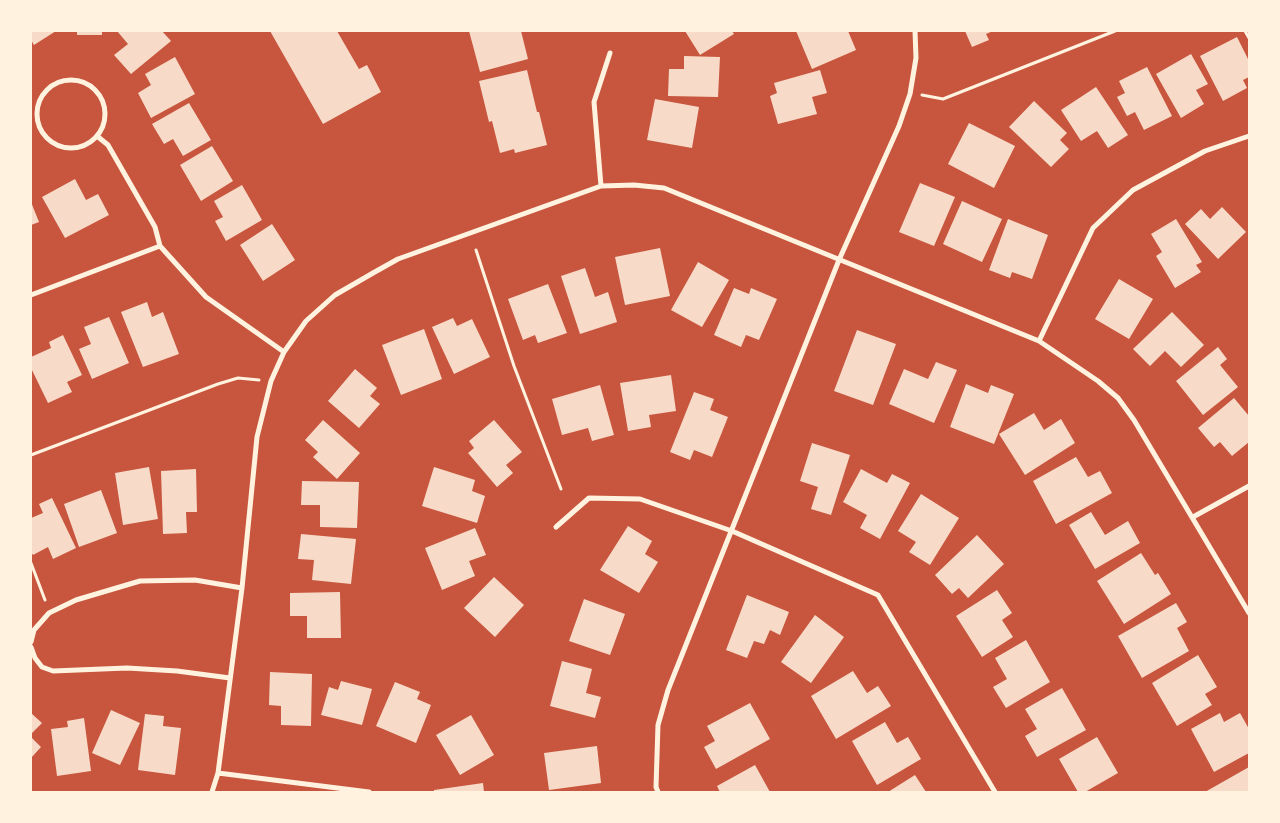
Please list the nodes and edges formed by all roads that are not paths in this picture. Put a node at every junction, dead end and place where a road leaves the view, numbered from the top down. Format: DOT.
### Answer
graph roads {
  1 [pos="915,31"];
  2 [pos="610,52"];
  3 [pos="97,136"];
  4 [pos="1249,136"];
  5 [pos="601,186"];
  6 [pos="160,246"];
  7 [pos="839,260"];
  8 [pos="31,295"];
  9 [pos="1039,341"];
  10 [pos="284,352"];
  11 [pos="1249,486"];
  12 [pos="1193,517"];
  13 [pos="556,527"];
  14 [pos="732,531"];
  15 [pos="242,588"];
  16 [pos="1249,613"];
  17 [pos="31,642"];
  18 [pos="31,647"];
  19 [pos="230,678"];
  20 [pos="218,773"];
  21 [pos="212,792"];
  22 [pos="369,792"];
  23 [pos="658,792"];
  24 [pos="995,792"];
  1 -- 7 [label="street"];
  2 -- 5 [label="street"];
  3 -- 3 [label="street"];
  3 -- 6 [label="street"];
  4 -- 9 [label="street"];
  5 -- 7 [label="street"];
  5 -- 10 [label="street"];
  6 -- 8 [label="street"];
  6 -- 10 [label="street"];
  7 -- 9 [label="street"];
  7 -- 14 [label="street"];
  9 -- 12 [label="street"];
  10 -- 15 [label="street"];
  11 -- 12 [label="street"];
  12 -- 16 [label="street"];
  13 -- 14 [label="street"];
  14 -- 23 [label="street"];
  14 -- 24 [label="street"];
  15 -- 17 [label="street"];
  15 -- 19 [label="street"];
  18 -- 19 [label="street"];
  19 -- 20 [label="street"];
  20 -- 21 [label="street"];
  20 -- 22 [label="street"];
}
